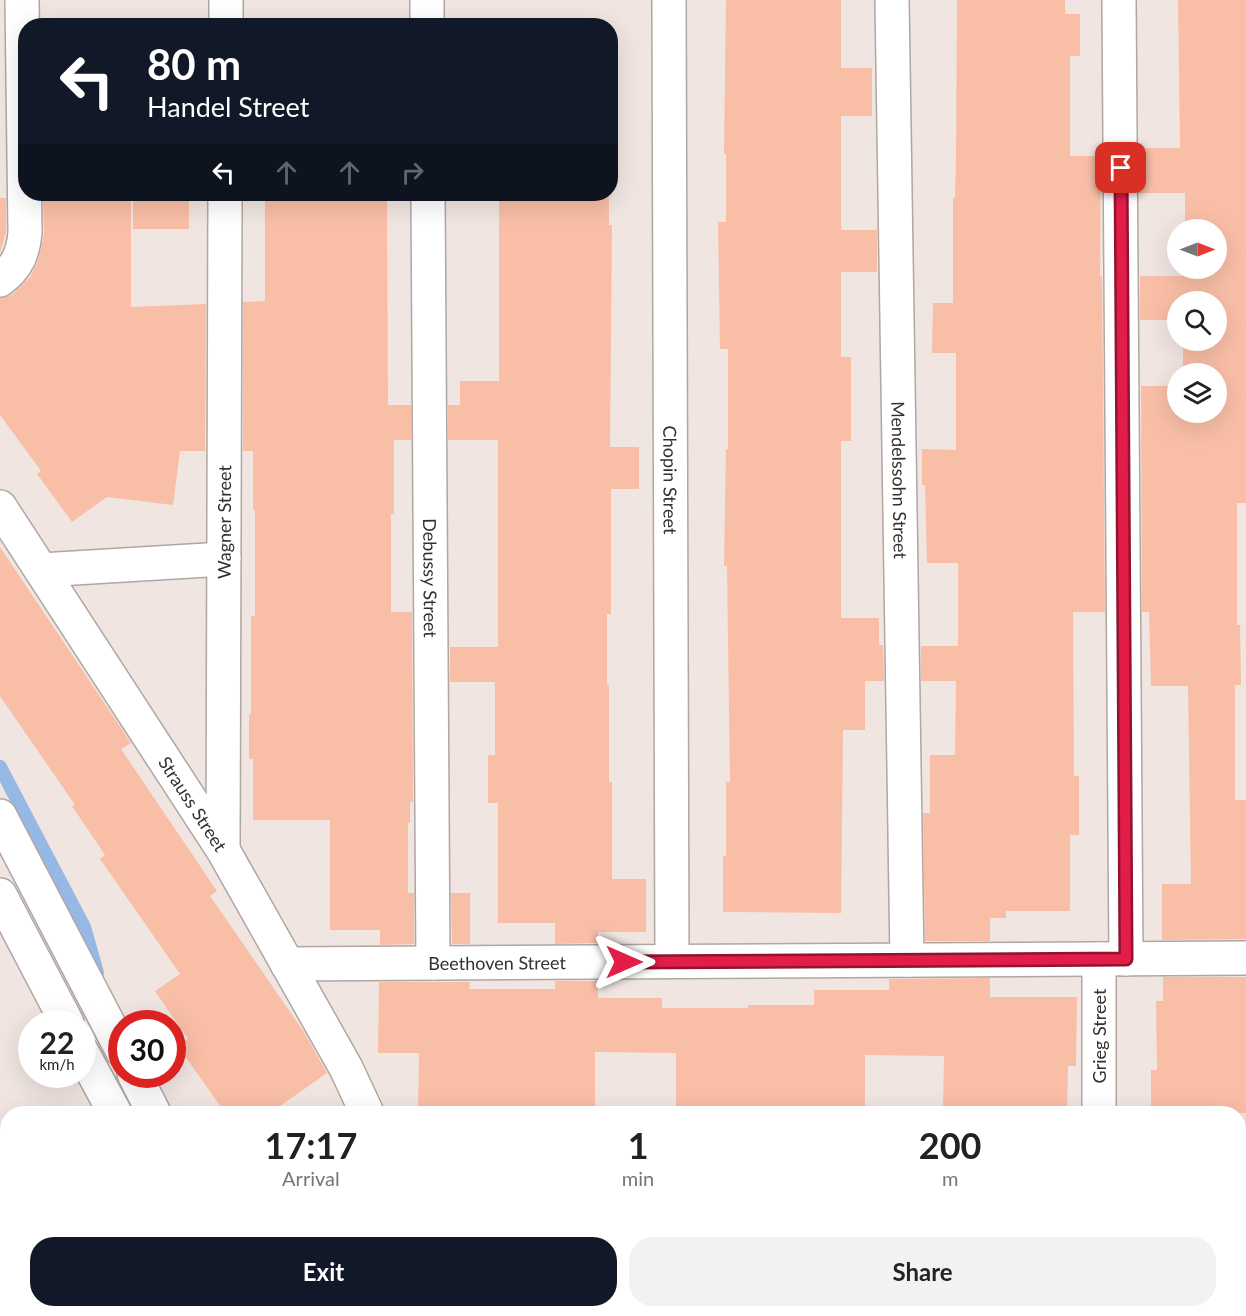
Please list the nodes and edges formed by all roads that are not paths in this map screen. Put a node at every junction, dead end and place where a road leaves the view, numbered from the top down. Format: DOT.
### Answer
graph roads {
  1 [pos="22,0"];
  2 [pos="226,0"];
  3 [pos="427,0"];
  4 [pos="669,0"];
  5 [pos="892,0"];
  6 [pos="1119,0"];
  7 [pos="22,18"];
  8 [pos="226,18"];
  9 [pos="427,18"];
  10 [pos="25,201"];
  11 [pos="225,201"];
  12 [pos="428,201"];
  13 [pos="0,280"];
  14 [pos="0,507"];
  15 [pos="224,559"];
  16 [pos="41,570"];
  17 [pos="0,816"];
  18 [pos="224,850"];
  19 [pos="0,895"];
  20 [pos="1246,958"];
  21 [pos="1112,959"];
  22 [pos="907,960"];
  23 [pos="672,962"];
  24 [pos="433,963"];
  25 [pos="287,964"];
  26 [pos="60,1010"];
  27 [pos="108,1023"];
  28 [pos="96,1078"];
  29 [pos="141,1088"];
  30 [pos="111,1106"];
  31 [pos="150,1106"];
  32 [pos="364,1106"];
  33 [pos="1100,1106"];
  1 -- 7 [label="street"];
  2 -- 8 [label="street"];
  3 -- 9 [label="street"];
  4 -- 23 [label="street, Chopin Street"];
  5 -- 22 [label="street, Mendelssohn Street"];
  6 -- 21 [label="street, Grieg Street"];
  10 -- 13 [label="street"];
  11 -- 15 [label="street, Wagner Street"];
  12 -- 24 [label="street, Debussy Street"];
  14 -- 16 [label="street, Strauss Street"];
  15 -- 16 [label="street"];
  15 -- 18 [label="street, Wagner Street"];
  16 -- 18 [label="street, Strauss Street"];
  17 -- 27 [label="street"];
  18 -- 25 [label="street, Strauss Street"];
  19 -- 26 [label="street"];
  20 -- 21 [label="street, Beethoven Street"];
  21 -- 22 [label="street, Beethoven Street"];
  21 -- 33 [label="street, Grieg Street"];
  22 -- 23 [label="street, Beethoven Street"];
  23 -- 24 [label="street, Beethoven Street"];
  24 -- 25 [label="street, Beethoven Street"];
  25 -- 32 [label="street, Strauss Street"];
  28 -- 30 [label="street"];
  29 -- 31 [label="street"];
}
